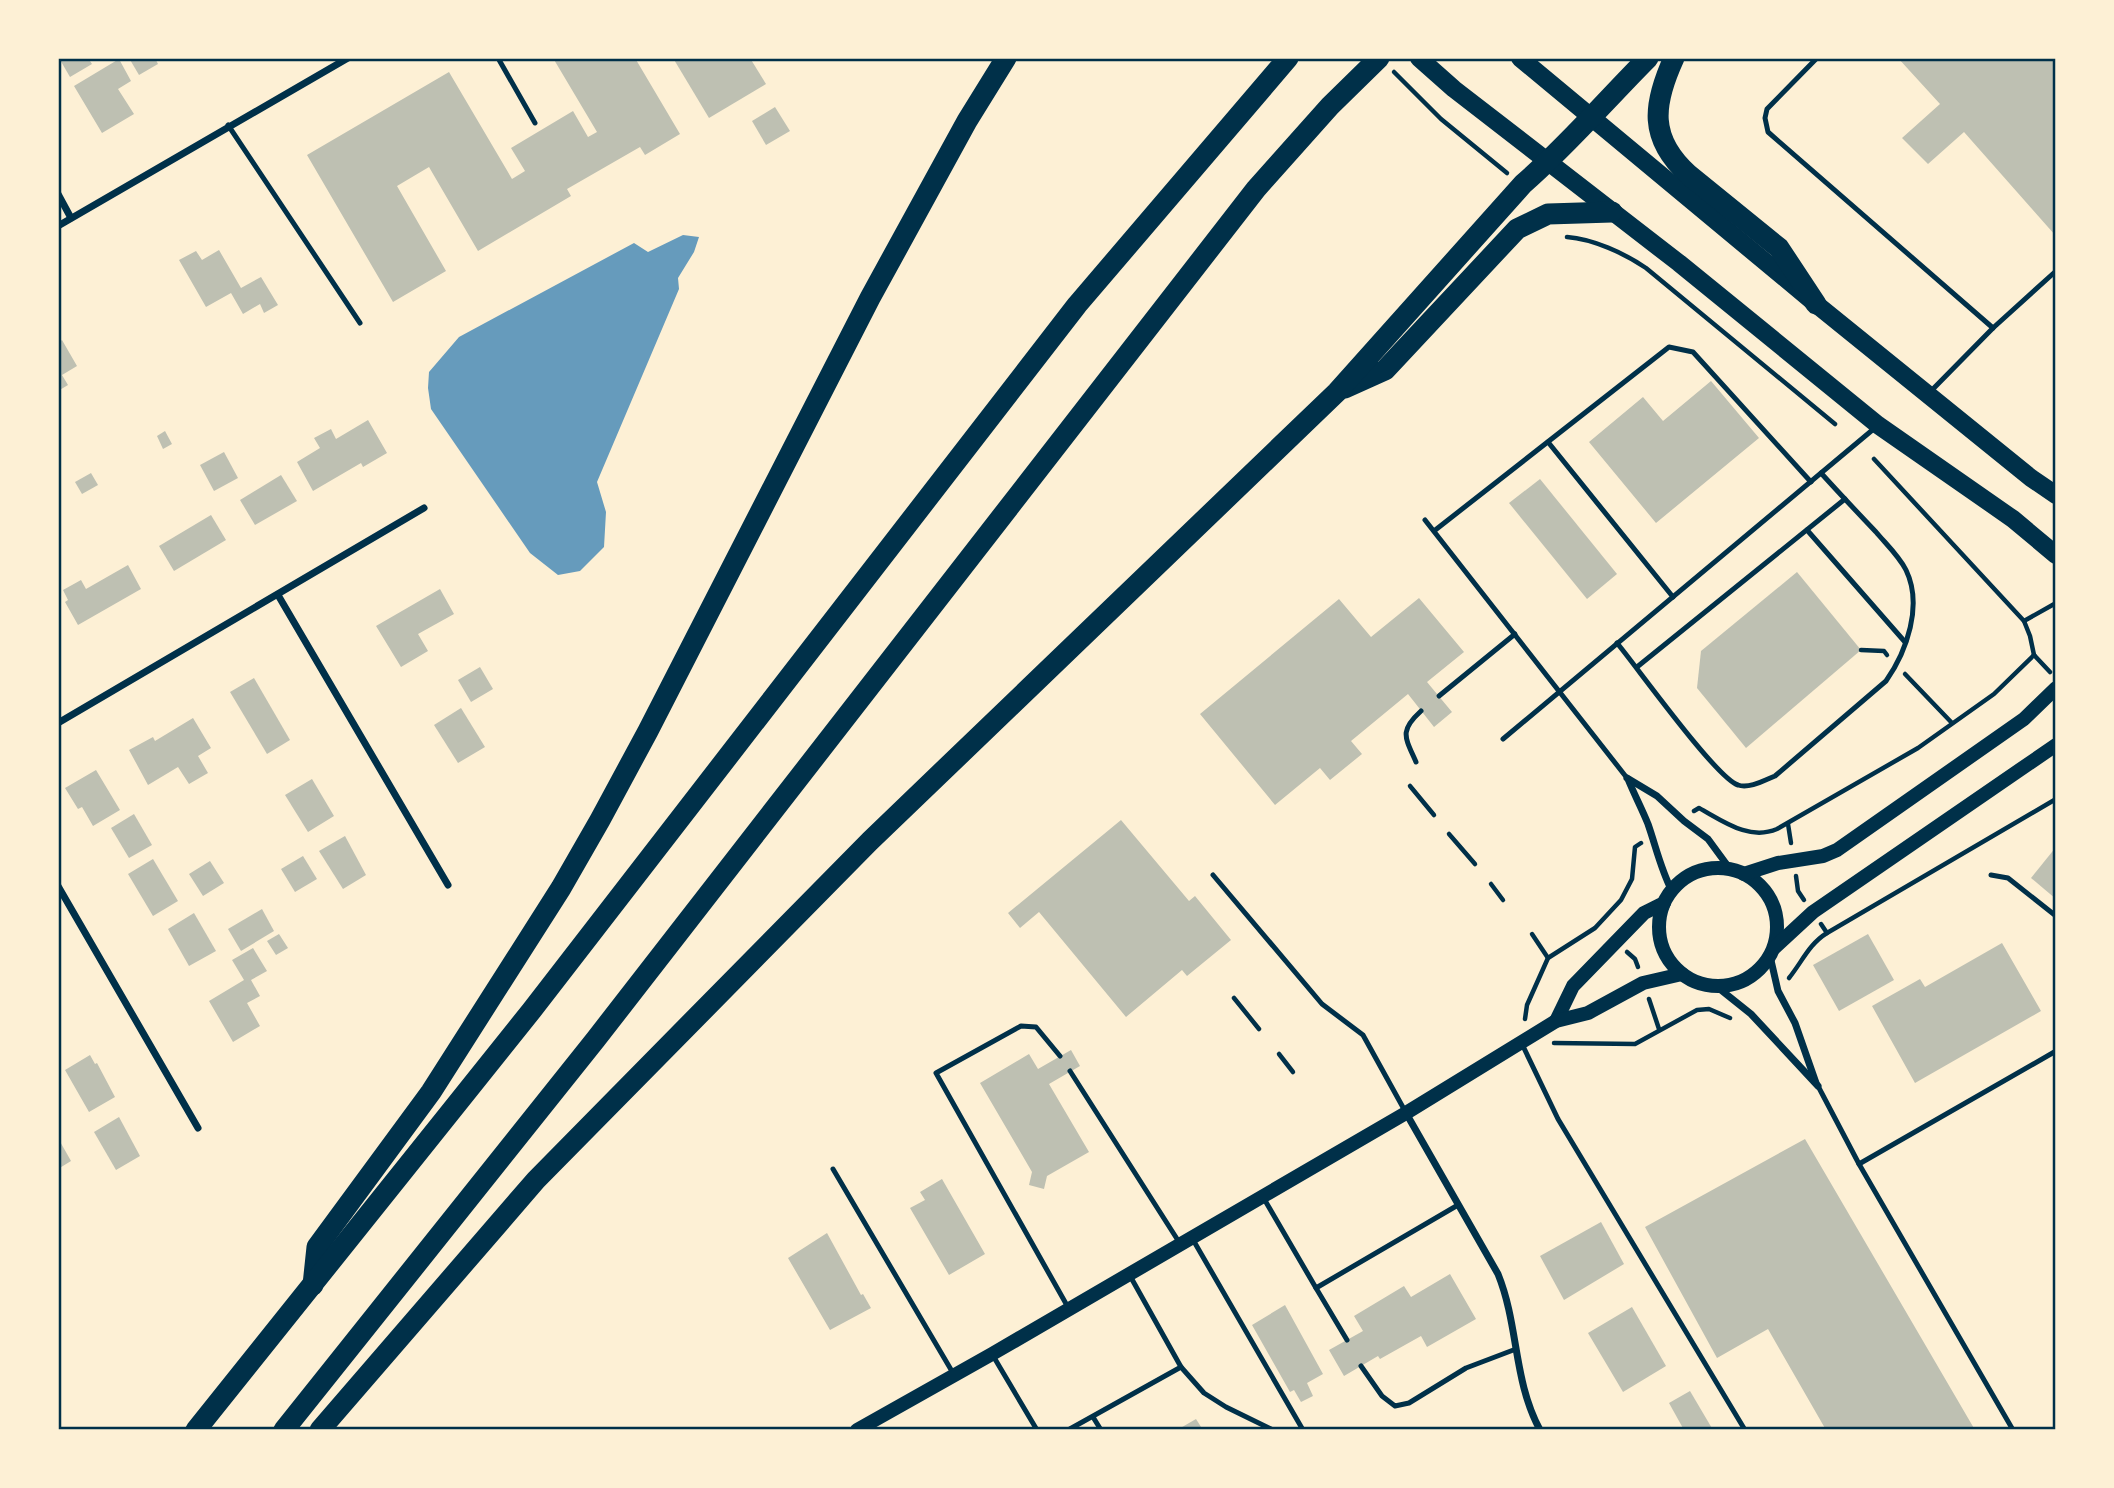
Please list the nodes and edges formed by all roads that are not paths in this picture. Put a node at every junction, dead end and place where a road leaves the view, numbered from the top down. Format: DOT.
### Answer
graph roads {
  1 [pos="348,58"];
  2 [pos="498,58"];
  3 [pos="1006,58"];
  4 [pos="1379,58"];
  5 [pos="1419,58"];
  6 [pos="1520,58"];
  7 [pos="1648,58"];
  8 [pos="1674,58"];
  9 [pos="1817,58"];
  10 [pos="1284,61"];
  11 [pos="1590,116"];
  12 [pos="535,123"];
  13 [pos="228,125"];
  14 [pos="1548,163"];
  15 [pos="58,194"];
  16 [pos="1612,212"];
  17 [pos="71,218"];
  18 [pos="58,226"];
  19 [pos="2056,271"];
  20 [pos="1816,303"];
  21 [pos="359,323"];
  22 [pos="1993,328"];
  23 [pos="1337,392"];
  24 [pos="1929,393"];
  25 [pos="1878,425"];
  26 [pos="1548,442"];
  27 [pos="1821,473"];
  28 [pos="1811,482"];
  29 [pos="2056,495"];
  30 [pos="1845,499"];
  31 [pos="424,508"];
  32 [pos="1425,520"];
  33 [pos="1807,530"];
  34 [pos="1434,531"];
  35 [pos="2056,555"];
  36 [pos="278,595"];
  37 [pos="1673,597"];
  38 [pos="1515,634"];
  39 [pos="1905,642"];
  40 [pos="1618,643"];
  41 [pos="1637,667"];
  42 [pos="2056,688"];
  43 [pos="1560,691"];
  44 [pos="1439,696"];
  45 [pos="1421,711"];
  46 [pos="58,723"];
  47 [pos="1503,738"];
  48 [pos="2056,746"];
  49 [pos="1416,762"];
  50 [pos="1627,778"];
  51 [pos="1737,872"];
  52 [pos="1213,875"];
  53 [pos="1992,875"];
  54 [pos="58,886"];
  55 [pos="448,886"];
  56 [pos="1668,897"];
  57 [pos="2056,916"];
  58 [pos="1772,952"];
  59 [pos="1682,974"];
  60 [pos="1716,986"];
  61 [pos="1556,1021"];
  62 [pos="1522,1044"];
  63 [pos="2056,1051"];
  64 [pos="1060,1056"];
  65 [pos="1070,1071"];
  66 [pos="1818,1086"];
  67 [pos="1406,1114"];
  68 [pos="198,1128"];
  69 [pos="1859,1164"];
  70 [pos="832,1168"];
  71 [pos="1263,1197"];
  72 [pos="1458,1205"];
  73 [pos="1186,1241"];
  74 [pos="1129,1274"];
  75 [pos="313,1285"];
  76 [pos="1316,1288"];
  77 [pos="1070,1309"];
  78 [pos="1347,1340"];
  79 [pos="1516,1349"];
  80 [pos="992,1354"];
  81 [pos="1361,1366"];
  82 [pos="1181,1367"];
  83 [pos="954,1376"];
  84 [pos="1093,1417"];
  85 [pos="197,1430"];
  86 [pos="284,1430"];
  87 [pos="320,1430"];
  88 [pos="857,1430"];
  89 [pos="1037,1430"];
  90 [pos="1068,1430"];
  91 [pos="1101,1430"];
  92 [pos="1272,1430"];
  93 [pos="1303,1430"];
  94 [pos="1540,1430"];
  95 [pos="1745,1430"];
  96 [pos="2013,1430"];
  1 -- 13 [label="street"];
  2 -- 12 [label="lane"];
  3 -- 75 [label="highway"];
  4 -- 86 [label="highway"];
  5 -- 14 [label="main road"];
  6 -- 11 [label="main road"];
  7 -- 11 [label="highway"];
  8 -- 20 [label="highway"];
  9 -- 22 [label="lane"];
  10 -- 75 [label="highway"];
  11 -- 14 [label="highway"];
  11 -- 20 [label="main road"];
  13 -- 17 [label="street"];
  13 -- 21 [label="lane"];
  14 -- 16 [label="main road"];
  14 -- 23 [label="highway"];
  15 -- 17 [label="street"];
  16 -- 23 [label="highway"];
  16 -- 25 [label="main road"];
  17 -- 18 [label="street"];
  19 -- 22 [label="lane"];
  20 -- 24 [label="main road"];
  22 -- 24 [label="lane"];
  23 -- 87 [label="highway"];
  24 -- 29 [label="main road"];
  25 -- 27 [label="lane"];
  25 -- 35 [label="main road"];
  26 -- 28 [label="lane"];
  26 -- 34 [label="lane"];
  26 -- 37 [label="lane"];
  27 -- 28 [label="lane"];
  27 -- 30 [label="lane"];
  28 -- 37 [label="lane"];
  30 -- 33 [label="lane"];
  30 -- 39 [label="lane"];
  31 -- 36 [label="street"];
  32 -- 34 [label="lane"];
  33 -- 39 [label="lane"];
  33 -- 41 [label="lane"];
  34 -- 38 [label="lane"];
  36 -- 46 [label="street"];
  36 -- 55 [label="street"];
  37 -- 40 [label="lane"];
  38 -- 43 [label="lane"];
  38 -- 44 [label="lane"];
  39 -- 41 [label="lane"];
  40 -- 41 [label="lane"];
  40 -- 43 [label="lane"];
  42 -- 51 [label="main road"];
  43 -- 47 [label="lane"];
  43 -- 50 [label="lane"];
  45 -- 49 [label="lane"];
  48 -- 58 [label="main road"];
  50 -- 51 [label="street"];
  50 -- 56 [label="street"];
  51 -- 56 [label="main road"];
  51 -- 58 [label="main road"];
  52 -- 67 [label="lane"];
  53 -- 57 [label="lane"];
  54 -- 68 [label="street"];
  56 -- 59 [label="main road"];
  56 -- 61 [label="main road"];
  58 -- 60 [label="main road"];
  58 -- 66 [label="street"];
  59 -- 60 [label="main road"];
  59 -- 61 [label="main road"];
  60 -- 66 [label="street"];
  61 -- 62 [label="main road"];
  62 -- 67 [label="main road"];
  62 -- 95 [label="lane"];
  63 -- 69 [label="lane"];
  64 -- 77 [label="lane"];
  65 -- 73 [label="lane"];
  66 -- 69 [label="lane"];
  67 -- 71 [label="main road"];
  67 -- 72 [label="street"];
  69 -- 96 [label="lane"];
  70 -- 83 [label="lane"];
  71 -- 73 [label="main road"];
  71 -- 76 [label="lane"];
  72 -- 76 [label="lane"];
  72 -- 79 [label="street"];
  73 -- 74 [label="main road"];
  73 -- 93 [label="lane"];
  74 -- 77 [label="main road"];
  74 -- 82 [label="lane"];
  75 -- 85 [label="highway"];
  76 -- 78 [label="lane"];
  77 -- 80 [label="main road"];
  79 -- 81 [label="lane"];
  79 -- 94 [label="street"];
  80 -- 83 [label="main road"];
  80 -- 89 [label="lane"];
  82 -- 84 [label="lane"];
  82 -- 92 [label="lane"];
  83 -- 88 [label="main road"];
  84 -- 90 [label="lane"];
  84 -- 91 [label="lane"];
}
